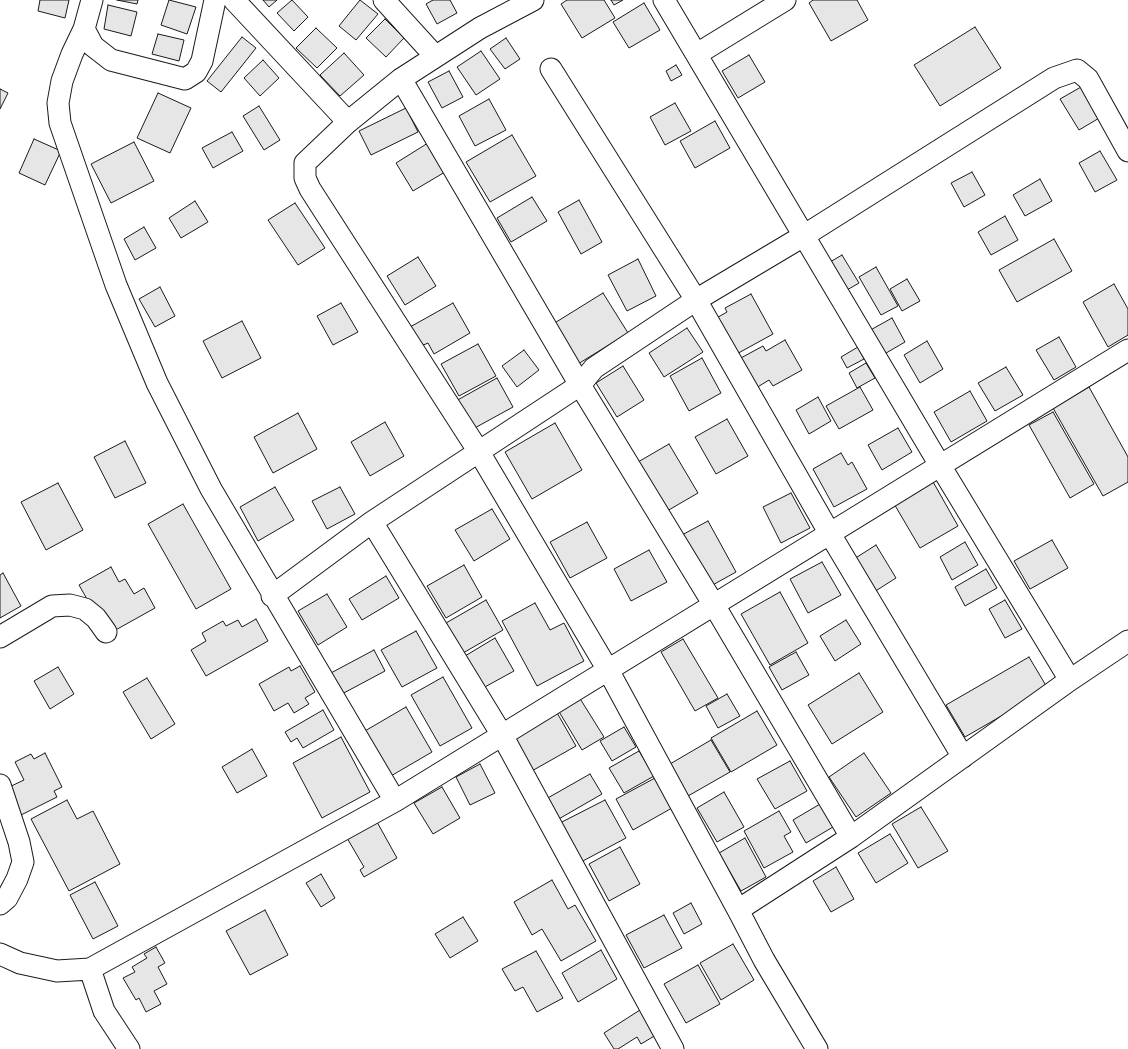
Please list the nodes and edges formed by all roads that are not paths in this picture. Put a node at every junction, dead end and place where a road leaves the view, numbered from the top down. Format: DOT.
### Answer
graph roads {
  1 [pos="92,0"];
  2 [pos="215,0"];
  3 [pos="234,0"];
  4 [pos="384,0"];
  5 [pos="533,0"];
  6 [pos="664,0"];
  7 [pos="785,0"];
  8 [pos="84,29"];
  9 [pos="697,54"];
  10 [pos="435,56"];
  11 [pos="551,69"];
  12 [pos="401,79"];
  13 [pos="348,122"];
  14 [pos="1128,150"];
  15 [pos="805,235"];
  16 [pos="696,300"];
  17 [pos="1128,350"];
  18 [pos="580,385"];
  19 [pos="479,452"];
  20 [pos="940,466"];
  21 [pos="372,522"];
  22 [pos="830,534"];
  23 [pos="272,596"];
  24 [pos="714,605"];
  25 [pos="106,632"];
  26 [pos="0,638"];
  27 [pos="1128,641"];
  28 [pos="608,670"];
  29 [pos="1070,680"];
  30 [pos="502,735"];
  31 [pos="962,757"];
  32 [pos="0,785"];
  33 [pos="395,801"];
  34 [pos="850,837"];
  35 [pos="0,904"];
  36 [pos="738,910"];
  37 [pos="0,954"];
  38 [pos="90,969"];
  39 [pos="129,1049"];
  40 [pos="673,1049"];
  41 [pos="818,1049"];
  1 -- 8 [label="street"];
  2 -- 8 [label="street"];
  3 -- 13 [label="street"];
  4 -- 10 [label="street"];
  5 -- 10 [label="street"];
  6 -- 9 [label="street"];
  7 -- 9 [label="street"];
  8 -- 23 [label="street"];
  9 -- 15 [label="street"];
  10 -- 12 [label="street"];
  11 -- 16 [label="street"];
  12 -- 13 [label="street"];
  12 -- 18 [label="street"];
  13 -- 19 [label="street"];
  14 -- 15 [label="street"];
  15 -- 16 [label="street"];
  15 -- 20 [label="street"];
  16 -- 18 [label="street"];
  16 -- 22 [label="street"];
  17 -- 20 [label="street"];
  18 -- 19 [label="street"];
  18 -- 24 [label="street"];
  19 -- 21 [label="street"];
  19 -- 28 [label="street"];
  20 -- 22 [label="street"];
  20 -- 29 [label="street"];
  21 -- 23 [label="street"];
  21 -- 30 [label="street"];
  22 -- 24 [label="street"];
  22 -- 31 [label="street"];
  23 -- 33 [label="street"];
  24 -- 28 [label="street"];
  24 -- 34 [label="street"];
  25 -- 26 [label="street"];
  27 -- 29 [label="street"];
  28 -- 30 [label="street"];
  28 -- 36 [label="street"];
  29 -- 31 [label="street"];
  30 -- 33 [label="street"];
  30 -- 40 [label="street"];
  31 -- 34 [label="street"];
  32 -- 35 [label="street"];
  33 -- 38 [label="street"];
  34 -- 36 [label="street"];
  36 -- 41 [label="street"];
  37 -- 38 [label="street"];
  38 -- 39 [label="street"];
}
